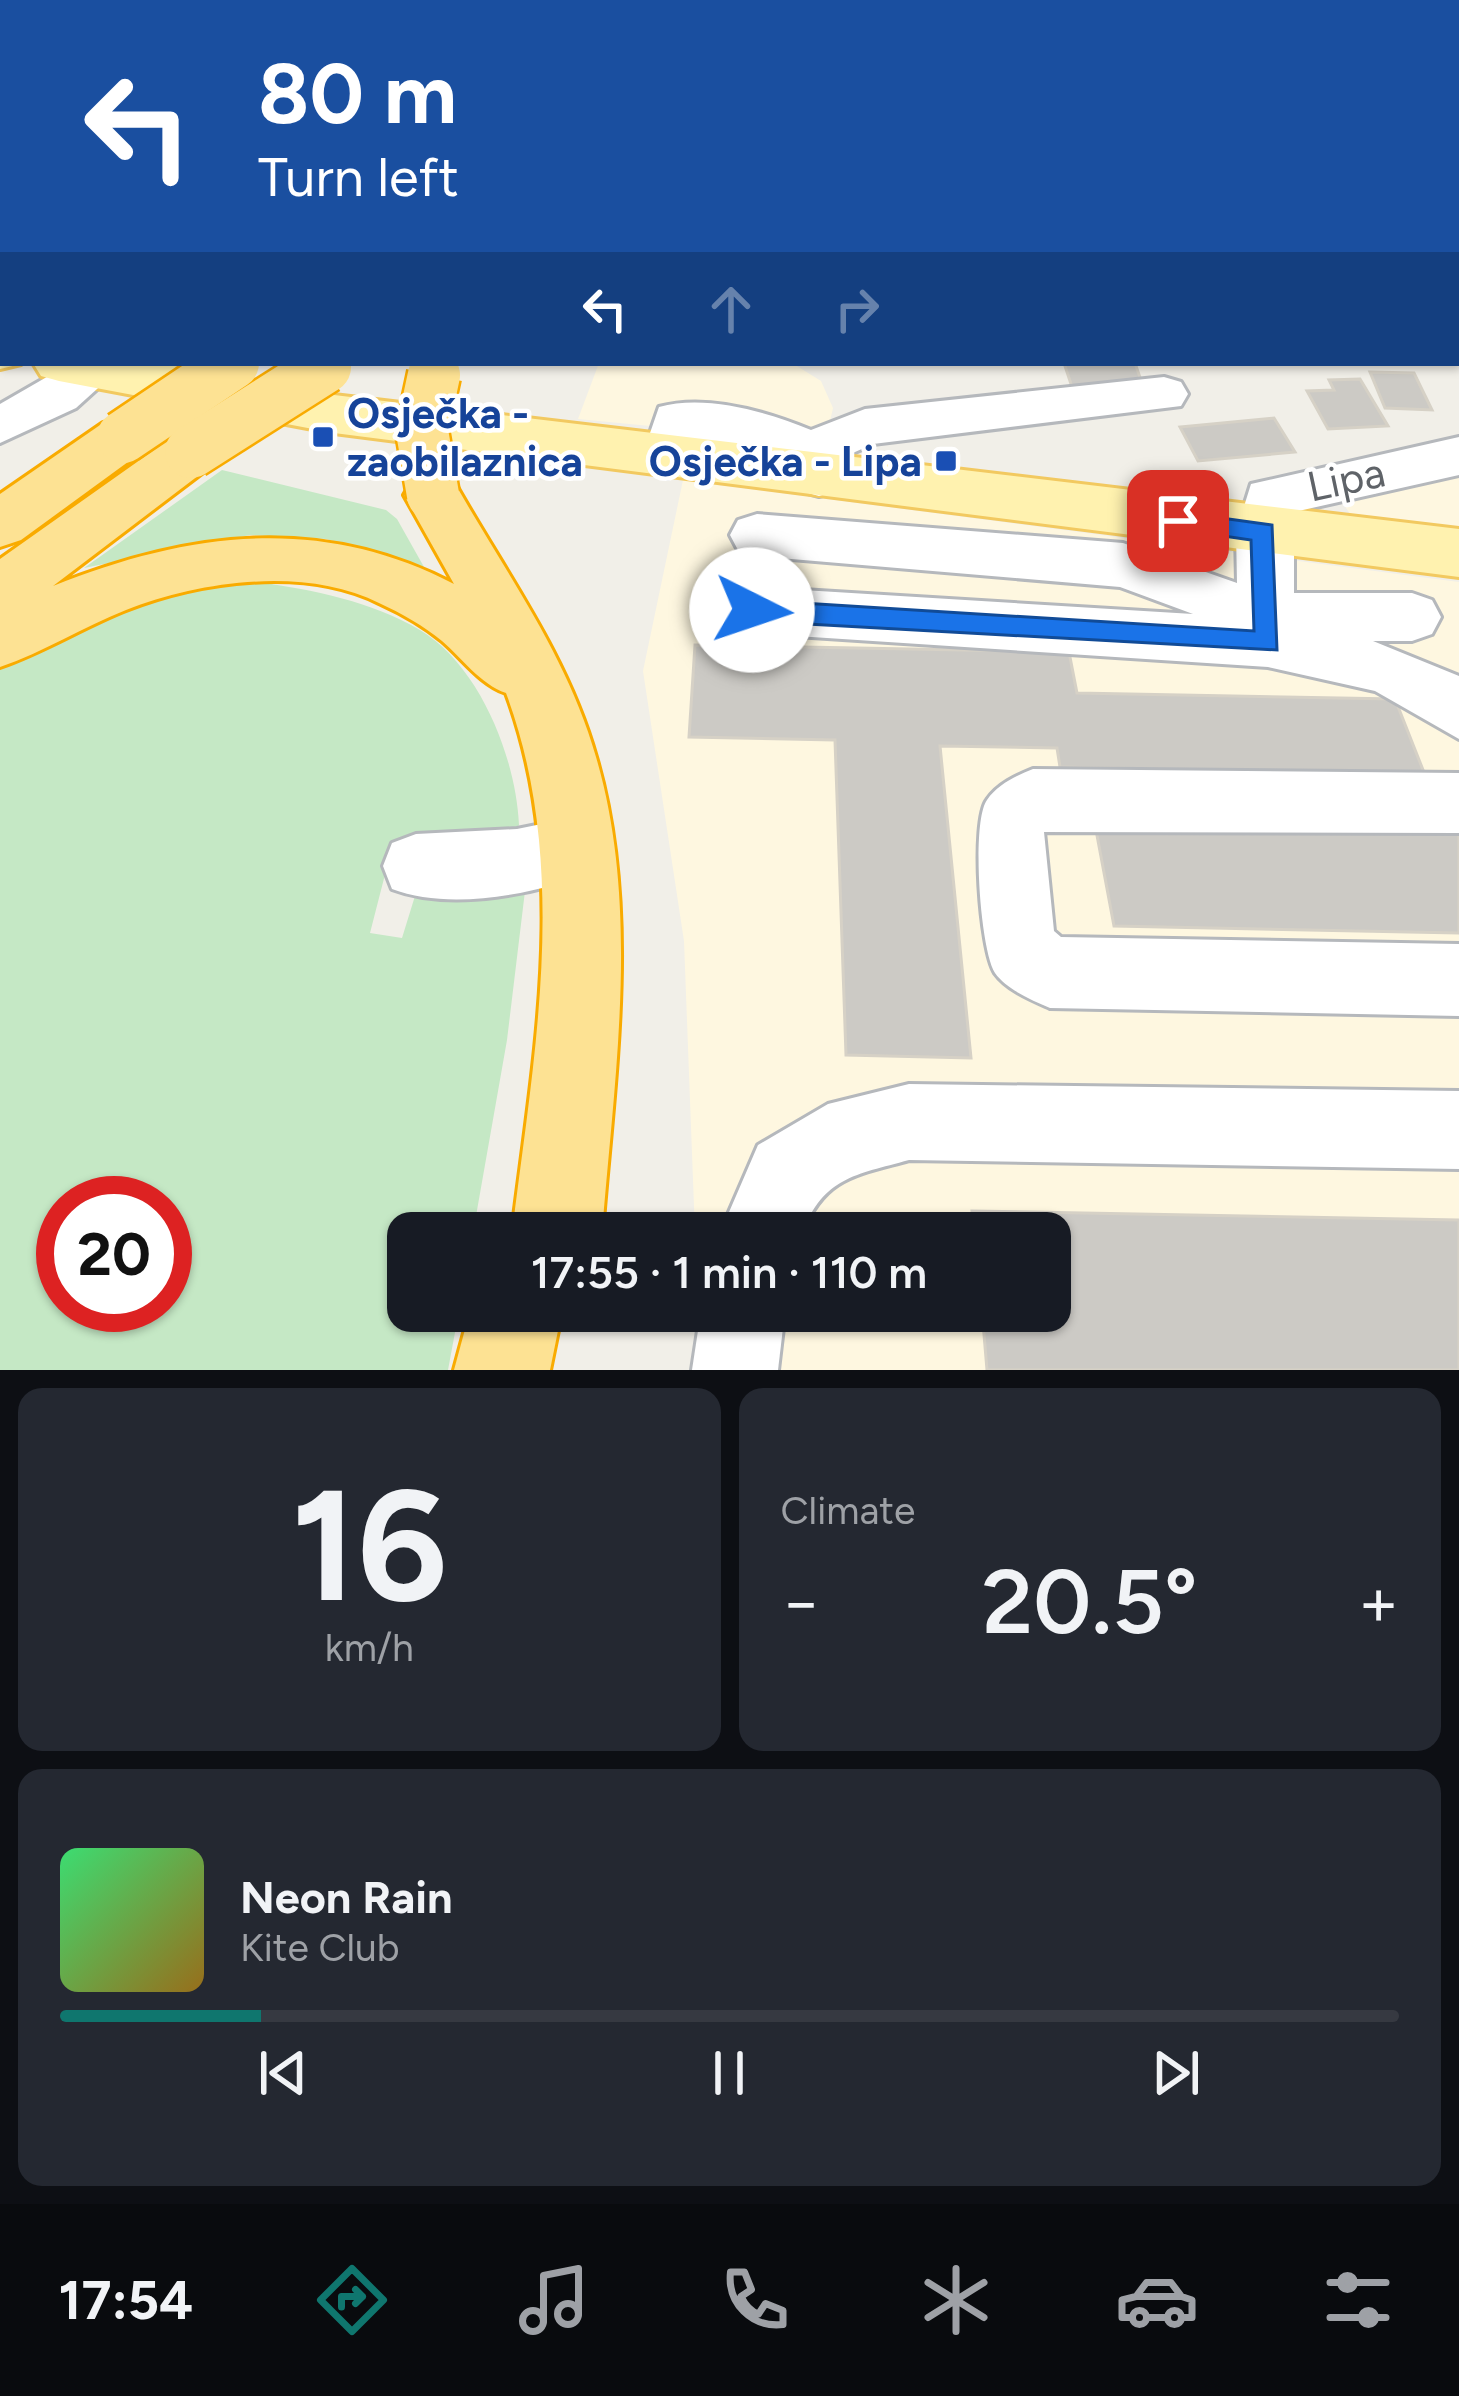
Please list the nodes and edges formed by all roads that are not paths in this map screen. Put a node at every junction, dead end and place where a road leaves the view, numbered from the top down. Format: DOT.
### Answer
graph roads {
  1 [pos="76,366"];
  2 [pos="196,366"];
  3 [pos="228,366"];
  4 [pos="327,366"];
  5 [pos="437,369"];
  6 [pos="1164,394"];
  7 [pos="0,424"];
  8 [pos="107,435"];
  9 [pos="1459,456"];
  10 [pos="820,465"];
  11 [pos="0,494"];
  12 [pos="0,524"];
  13 [pos="1263,532"];
  14 [pos="757,535"];
  15 [pos="1459,553"];
  16 [pos="0,592"];
  17 [pos="752,610"];
  18 [pos="1412,617"];
  19 [pos="1267,630"];
  20 [pos="0,640"];
  21 [pos="531,684"];
  22 [pos="1459,712"];
  23 [pos="1459,802"];
  24 [pos="576,848"];
  25 [pos="416,866"];
  26 [pos="1459,980"];
  27 [pos="574,1039"];
  28 [pos="1459,1130"];
  29 [pos="537,1212"];
  30 [pos="559,1212"];
  31 [pos="769,1212"];
  32 [pos="511,1332"];
  33 [pos="548,1332"];
  34 [pos="740,1332"];
  35 [pos="502,1370"];
  36 [pos="545,1370"];
  37 [pos="735,1370"];
  1 -- 7 [label="street"];
  1 -- 10 [label="main road"];
  2 -- 8 [label="highway"];
  3 -- 8 [label="highway, bridge"];
  4 -- 16 [label="highway, bridge"];
  5 -- 21 [label="highway, bridge"];
  6 -- 10 [label="street"];
  8 -- 11 [label="highway"];
  8 -- 12 [label="highway"];
  9 -- 13 [label="street, Lipa"];
  10 -- 13 [label="main road"];
  13 -- 15 [label="main road"];
  13 -- 19 [label="street"];
  14 -- 19 [label="street"];
  17 -- 19 [label="street"];
  18 -- 19 [label="street"];
  19 -- 22 [label="street"];
  20 -- 21 [label="highway"];
  21 -- 24 [label="highway"];
  23 -- 26 [label="street"];
  24 -- 25 [label="street"];
  24 -- 27 [label="highway"];
  27 -- 29 [label="highway"];
  27 -- 30 [label="highway"];
  28 -- 31 [label="street"];
  32 -- 35 [label="highway"];
  33 -- 36 [label="highway"];
  34 -- 37 [label="street"];
}
